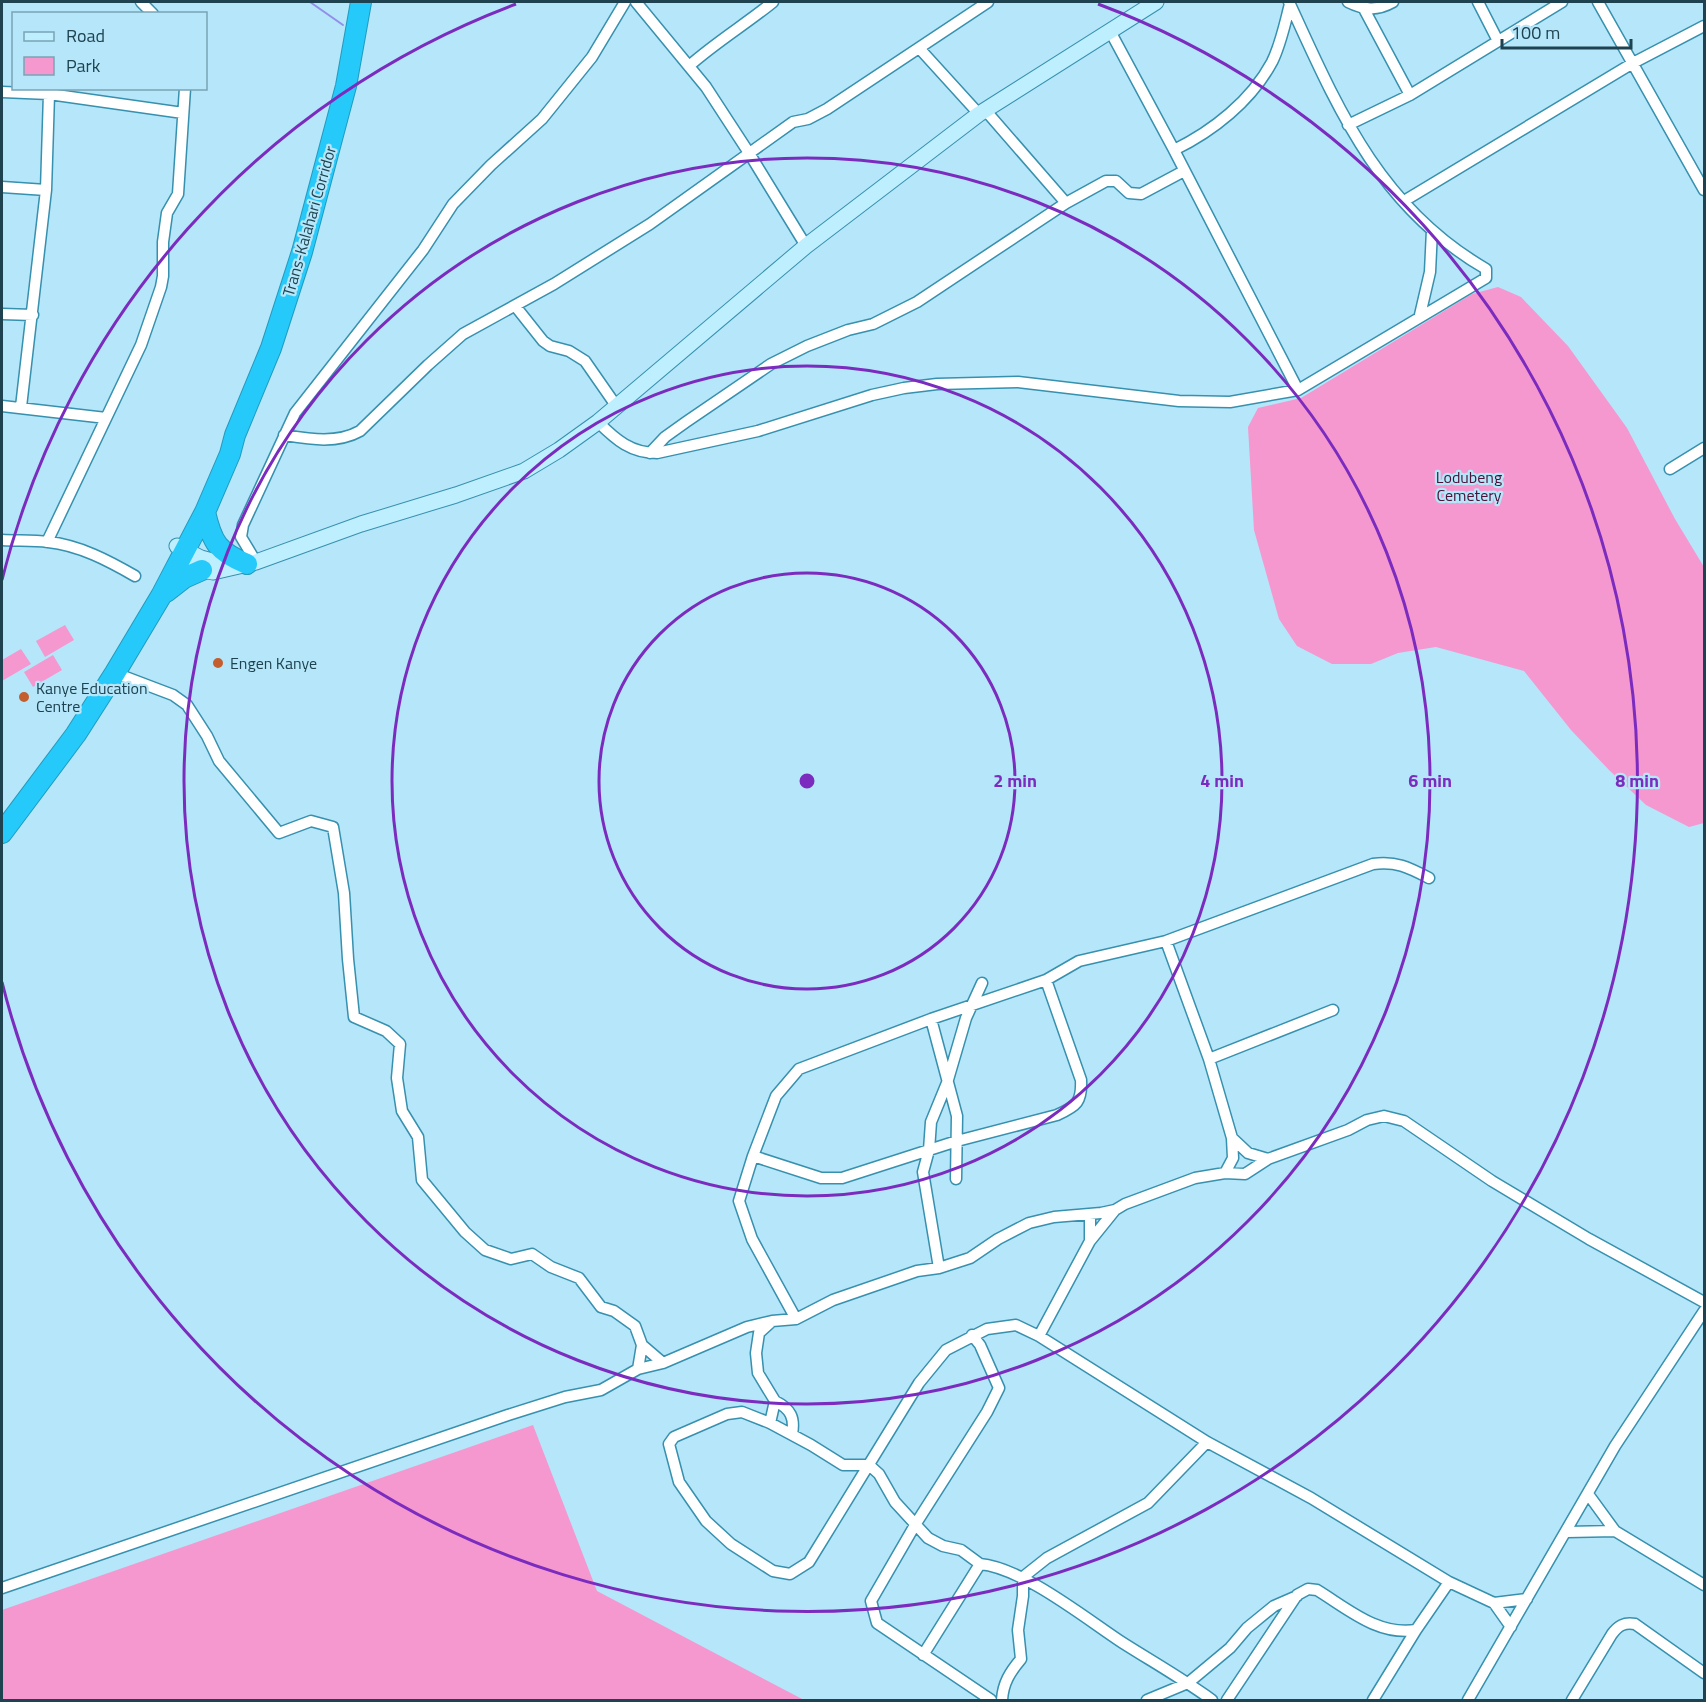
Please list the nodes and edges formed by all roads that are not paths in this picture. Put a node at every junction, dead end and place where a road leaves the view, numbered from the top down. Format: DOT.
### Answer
graph roads {
  1 [pos="360,2"];
  2 [pos="625,2"];
  3 [pos="636,2"];
  4 [pos="773,2"];
  5 [pos="988,2"];
  6 [pos="1156,2"];
  7 [pos="1348,2"];
  8 [pos="1393,2"];
  9 [pos="1478,2"];
  10 [pos="1562,2"];
  11 [pos="1598,2"];
  12 [pos="1289,3"];
  13 [pos="1364,9"];
  14 [pos="1704,26"];
  15 [pos="1110,31"];
  16 [pos="1497,41"];
  17 [pos="919,48"];
  18 [pos="1634,63"];
  19 [pos="689,66"];
  20 [pos="185,90"];
  21 [pos="2,92"];
  22 [pos="49,94"];
  23 [pos="1410,95"];
  24 [pos="982,112"];
  25 [pos="183,113"];
  26 [pos="1348,125"];
  27 [pos="1174,150"];
  28 [pos="749,153"];
  29 [pos="1184,171"];
  30 [pos="2,187"];
  31 [pos="46,190"];
  32 [pos="1704,190"];
  33 [pos="1404,201"];
  34 [pos="1066,203"];
  35 [pos="1432,230"];
  36 [pos="806,246"];
  37 [pos="516,307"];
  38 [pos="2,314"];
  39 [pos="33,315"];
  40 [pos="1420,315"];
  41 [pos="1298,390"];
  42 [pos="2,406"];
  43 [pos="21,407"];
  44 [pos="617,407"];
  45 [pos="106,418"];
  46 [pos="598,423"];
  47 [pos="235,435"];
  48 [pos="284,435"];
  49 [pos="1704,448"];
  50 [pos="650,453"];
  51 [pos="1670,469"];
  52 [pos="205,512"];
  53 [pos="2,540"];
  54 [pos="47,542"];
  55 [pos="179,552"];
  56 [pos="247,564"];
  57 [pos="202,570"];
  58 [pos="135,576"];
  59 [pos="161,596"];
  60 [pos="115,673"];
  61 [pos="57,757"];
  62 [pos="2,833"];
  63 [pos="1429,878"];
  64 [pos="1166,941"];
  65 [pos="1047,980"];
  66 [pos="982,983"];
  67 [pos="972,1005"];
  68 [pos="1333,1010"];
  69 [pos="931,1019"];
  70 [pos="1209,1059"];
  71 [pos="947,1083"];
  72 [pos="1232,1138"];
  73 [pos="957,1141"];
  74 [pos="929,1150"];
  75 [pos="753,1156"];
  76 [pos="1268,1159"];
  77 [pos="1225,1173"];
  78 [pos="956,1179"];
  79 [pos="1115,1210"];
  80 [pos="1090,1214"];
  81 [pos="1090,1241"];
  82 [pos="939,1268"];
  83 [pos="1704,1302"];
  84 [pos="1704,1311"];
  85 [pos="796,1319"];
  86 [pos="772,1321"];
  87 [pos="747,1328"];
  88 [pos="759,1333"];
  89 [pos="972,1335"];
  90 [pos="1039,1336"];
  91 [pos="642,1345"];
  92 [pos="663,1363"];
  93 [pos="638,1370"];
  94 [pos="775,1401"];
  95 [pos="770,1423"];
  96 [pos="792,1434"];
  97 [pos="1207,1442"];
  98 [pos="869,1465"];
  99 [pos="1588,1494"];
  100 [pos="915,1525"];
  101 [pos="1614,1531"];
  102 [pos="1567,1532"];
  103 [pos="980,1564"];
  104 [pos="1023,1577"];
  105 [pos="1449,1582"];
  106 [pos="1704,1585"];
  107 [pos="2,1588"];
  108 [pos="1297,1595"];
  109 [pos="1527,1599"];
  110 [pos="1494,1603"];
  111 [pos="1510,1627"];
  112 [pos="1416,1630"];
  113 [pos="923,1655"];
  114 [pos="1704,1673"];
  115 [pos="1188,1683"];
  116 [pos="991,1701"];
  117 [pos="1002,1701"];
  118 [pos="1148,1701"];
  119 [pos="1212,1701"];
  120 [pos="1227,1701"];
  121 [pos="1372,1701"];
  122 [pos="1468,1701"];
  123 [pos="1572,1701"];
  1 -- 47 [label="highway, Trans-Kalahari Corridor"];
  2 -- 48 [label="street"];
  3 -- 19 [label="street"];
  4 -- 19 [label="street"];
  5 -- 17 [label="street"];
  6 -- 15 [label="street"];
  7 -- 13 [label="street"];
  8 -- 13 [label="street"];
  9 -- 16 [label="street"];
  10 -- 16 [label="street"];
  11 -- 18 [label="street"];
  12 -- 26 [label="street"];
  12 -- 27 [label="street"];
  13 -- 23 [label="street"];
  14 -- 18 [label="street"];
  15 -- 24 [label="street"];
  15 -- 27 [label="street"];
  16 -- 23 [label="street"];
  17 -- 24 [label="street"];
  17 -- 28 [label="street"];
  18 -- 32 [label="street"];
  18 -- 33 [label="street"];
  19 -- 28 [label="street"];
  20 -- 25 [label="street"];
  21 -- 22 [label="street"];
  22 -- 25 [label="street"];
  22 -- 31 [label="street"];
  23 -- 26 [label="street"];
  24 -- 34 [label="street"];
  24 -- 36 [label="street"];
  25 -- 45 [label="street"];
  26 -- 33 [label="street"];
  27 -- 29 [label="street"];
  28 -- 36 [label="street"];
  28 -- 37 [label="street"];
  29 -- 34 [label="street"];
  29 -- 41 [label="street"];
  30 -- 31 [label="street"];
  31 -- 39 [label="street"];
  33 -- 35 [label="street"];
  34 -- 50 [label="street"];
  35 -- 40 [label="street"];
  35 -- 40 [label="street"];
  36 -- 44 [label="street"];
  37 -- 44 [label="street"];
  37 -- 48 [label="street"];
  38 -- 39 [label="street"];
  39 -- 43 [label="street"];
  40 -- 41 [label="street"];
  41 -- 50 [label="street"];
  42 -- 43 [label="street"];
  43 -- 45 [label="street"];
  44 -- 46 [label="street"];
  45 -- 54 [label="street"];
  46 -- 50 [label="street"];
  46 -- 56 [label="street"];
  47 -- 52 [label="highway, Trans-Kalahari Corridor"];
  47 -- 55 [label="highway, Trans-Kalahari Corridor"];
  48 -- 56 [label="street"];
  49 -- 51 [label="street"];
  52 -- 55 [label="highway, Trans-Kalahari Corridor"];
  52 -- 56 [label="highway"];
  53 -- 54 [label="street"];
  54 -- 58 [label="street"];
  55 -- 56 [label="street"];
  55 -- 57 [label="street"];
  55 -- 59 [label="highway, Trans-Kalahari Corridor"];
  55 -- 61 [label="highway, Trans-Kalahari Corridor"];
  56 -- 57 [label="street"];
  57 -- 59 [label="highway"];
  59 -- 60 [label="highway, Trans-Kalahari Corridor"];
  60 -- 61 [label="highway, Trans-Kalahari Corridor"];
  60 -- 91 [label="street"];
  61 -- 62 [label="highway, Trans-Kalahari Corridor"];
  63 -- 64 [label="street"];
  64 -- 65 [label="street"];
  64 -- 70 [label="street"];
  65 -- 67 [label="street"];
  65 -- 73 [label="street"];
  66 -- 67 [label="street"];
  67 -- 69 [label="street"];
  67 -- 71 [label="street"];
  68 -- 70 [label="street"];
  69 -- 71 [label="street"];
  69 -- 75 [label="street"];
  70 -- 72 [label="street"];
  71 -- 73 [label="street"];
  71 -- 74 [label="street"];
  72 -- 76 [label="street"];
  72 -- 77 [label="street"];
  73 -- 74 [label="street"];
  73 -- 78 [label="street"];
  74 -- 75 [label="street"];
  74 -- 82 [label="street"];
  75 -- 85 [label="street"];
  76 -- 77 [label="street"];
  76 -- 83 [label="street"];
  77 -- 79 [label="street"];
  79 -- 80 [label="street"];
  79 -- 81 [label="street"];
  80 -- 81 [label="street"];
  80 -- 82 [label="street"];
  81 -- 90 [label="street"];
  82 -- 85 [label="street"];
  84 -- 99 [label="street"];
  85 -- 86 [label="street"];
  86 -- 87 [label="street"];
  86 -- 88 [label="street"];
  87 -- 88 [label="street"];
  87 -- 92 [label="street"];
  88 -- 94 [label="street"];
  89 -- 90 [label="street"];
  89 -- 98 [label="street"];
  89 -- 100 [label="street"];
  90 -- 97 [label="street"];
  91 -- 92 [label="street"];
  91 -- 93 [label="street"];
  92 -- 93 [label="street"];
  93 -- 107 [label="street"];
  94 -- 95 [label="street"];
  94 -- 96 [label="street"];
  95 -- 96 [label="street"];
  95 -- 98 [label="street"];
  96 -- 98 [label="street"];
  97 -- 104 [label="street"];
  97 -- 105 [label="street"];
  98 -- 100 [label="street"];
  99 -- 101 [label="street"];
  99 -- 102 [label="street"];
  100 -- 103 [label="street"];
  100 -- 113 [label="street"];
  101 -- 102 [label="street"];
  101 -- 106 [label="street"];
  102 -- 109 [label="street"];
  103 -- 104 [label="street"];
  103 -- 113 [label="street"];
  104 -- 115 [label="street"];
  104 -- 117 [label="street"];
  105 -- 110 [label="street"];
  105 -- 112 [label="street"];
  108 -- 112 [label="street"];
  108 -- 115 [label="street"];
  108 -- 120 [label="street"];
  109 -- 110 [label="street"];
  109 -- 111 [label="street"];
  110 -- 111 [label="street"];
  111 -- 122 [label="street"];
  112 -- 121 [label="street"];
  113 -- 116 [label="street"];
  114 -- 123 [label="street"];
  115 -- 118 [label="street"];
  115 -- 119 [label="street"];
}
